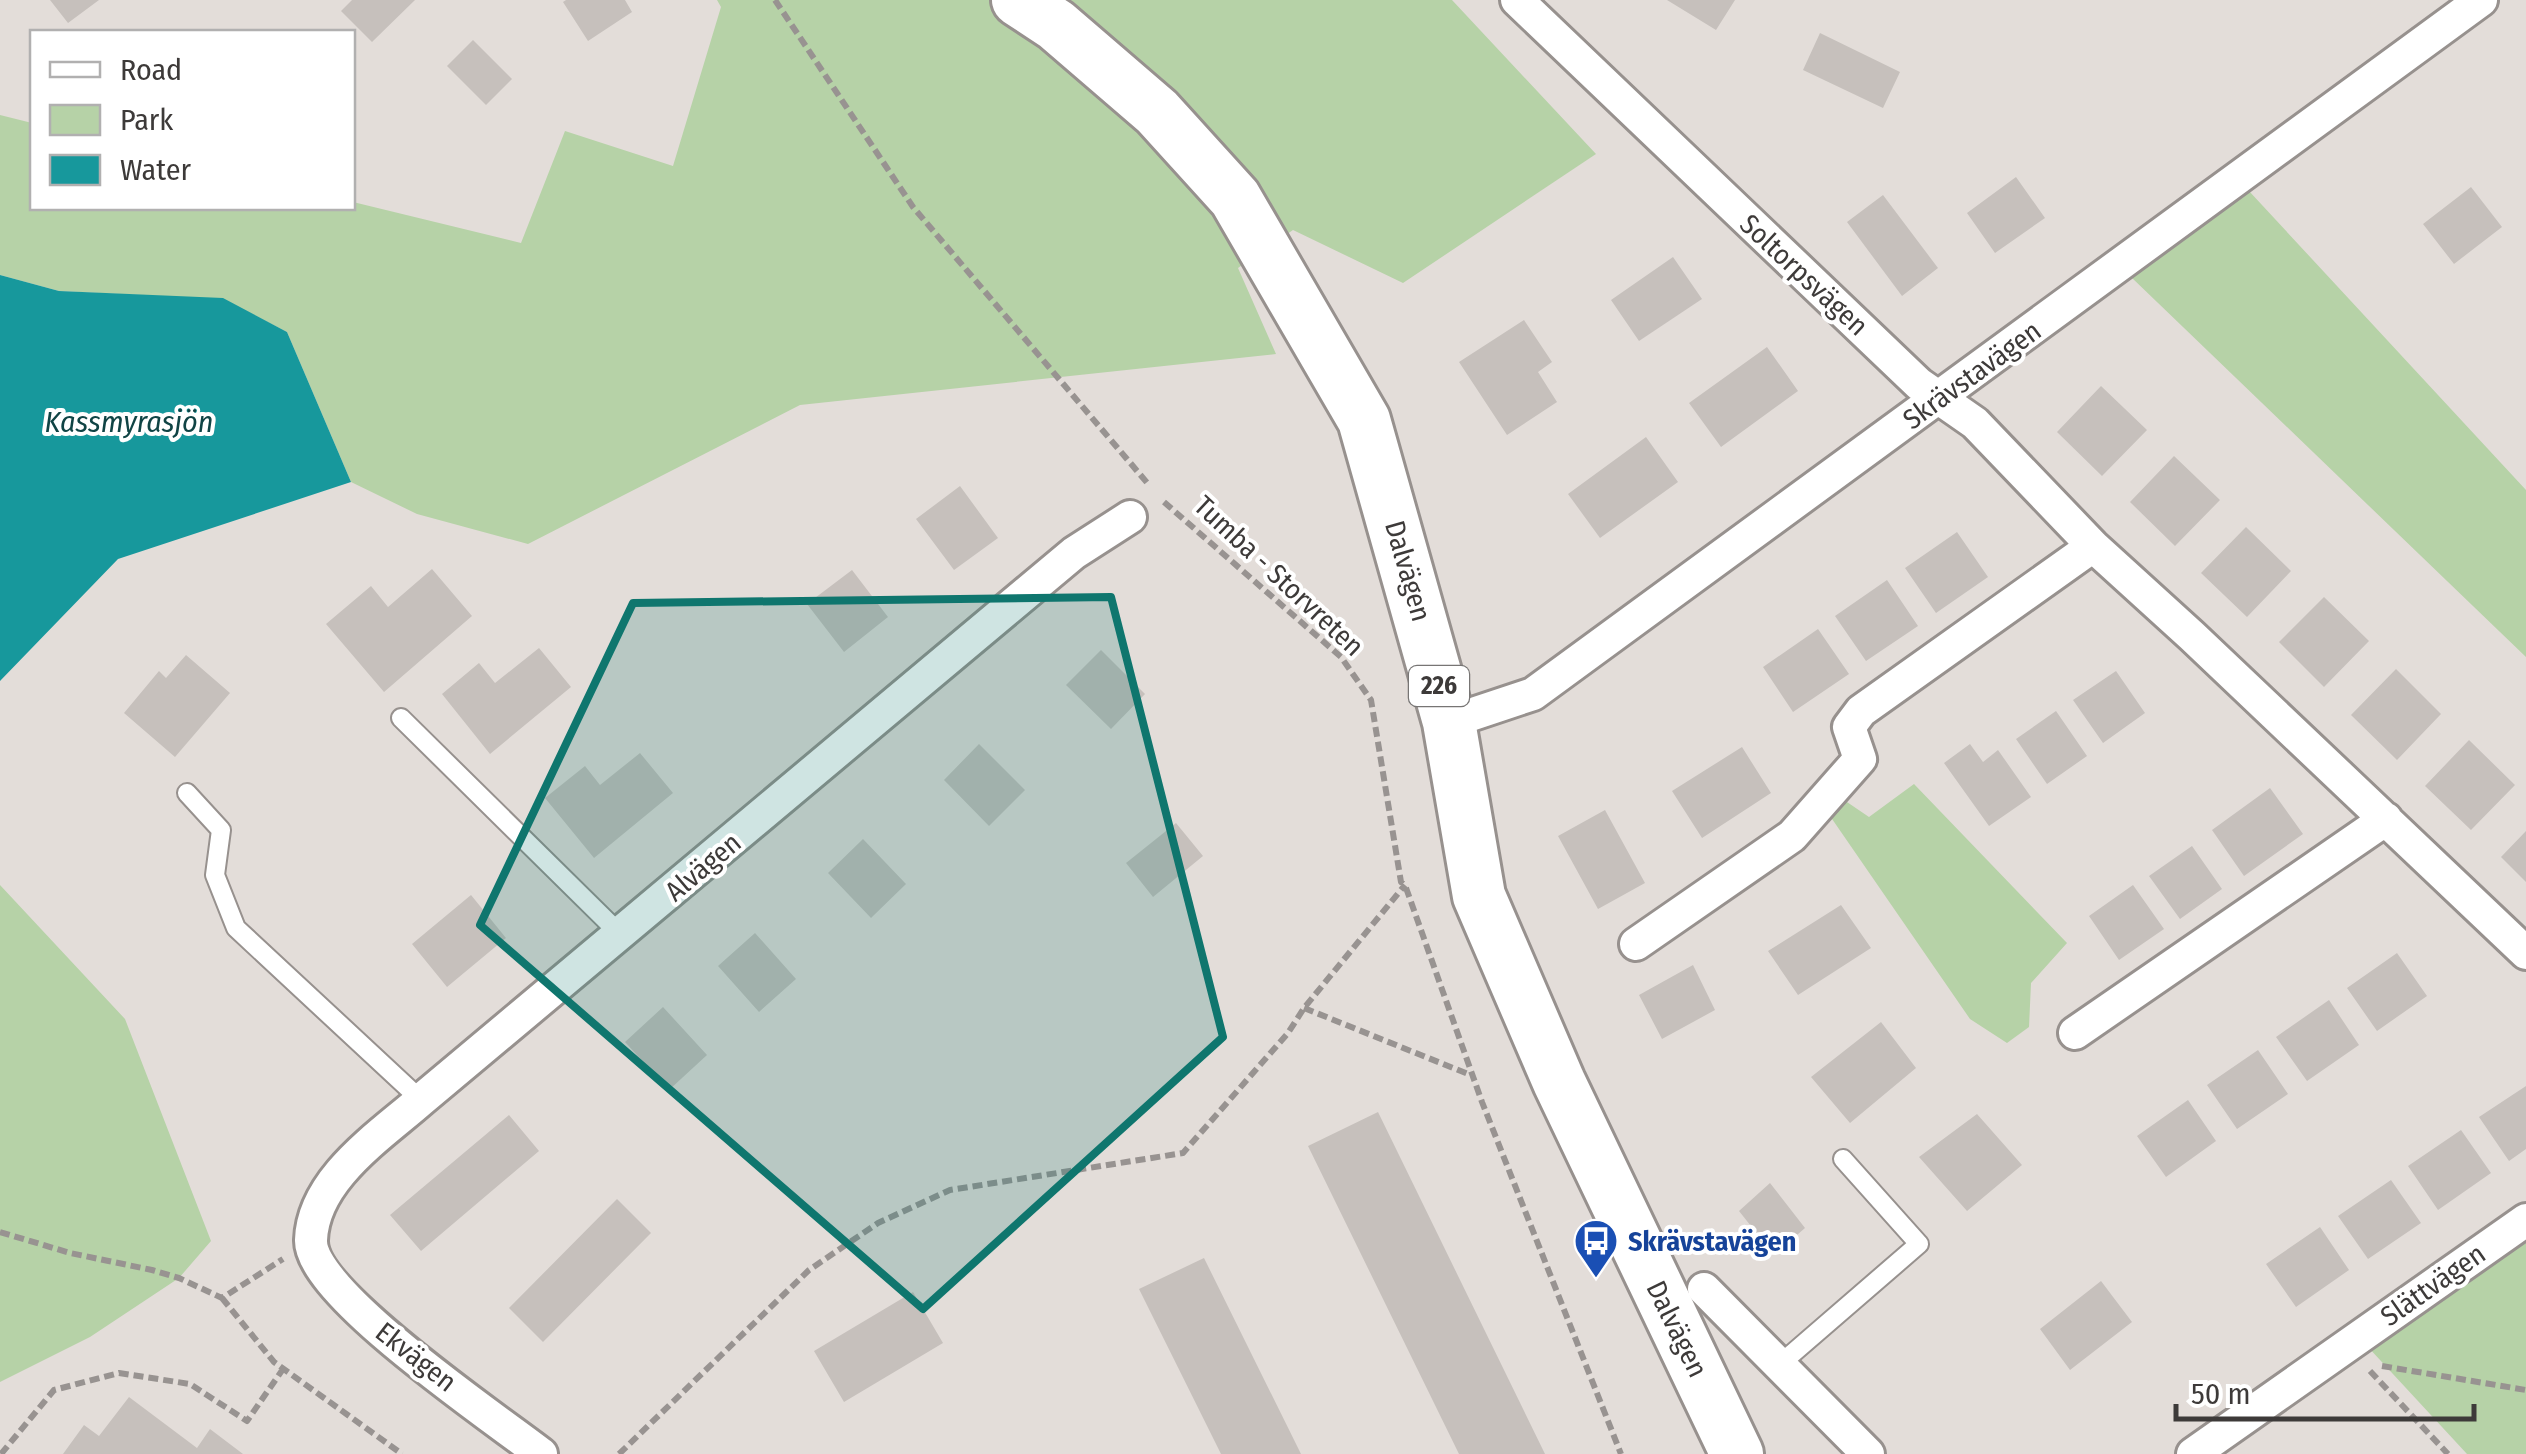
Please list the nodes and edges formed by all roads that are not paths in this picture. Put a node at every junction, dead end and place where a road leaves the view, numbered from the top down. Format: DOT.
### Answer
graph roads {
  1 [pos="1018,0"];
  2 [pos="1517,0"];
  3 [pos="2481,0"];
  4 [pos="1940,399"];
  5 [pos="1130,517"];
  6 [pos="2093,546"];
  7 [pos="401,718"];
  8 [pos="1449,722"];
  9 [pos="187,793"];
  10 [pos="2386,819"];
  11 [pos="621,936"];
  12 [pos="1636,944"];
  13 [pos="2526,954"];
  14 [pos="2074,1033"];
  15 [pos="422,1100"];
  16 [pos="1843,1159"];
  17 [pos="2526,1220"];
  18 [pos="310,1243"];
  19 [pos="1704,1289"];
  20 [pos="1778,1366"];
  21 [pos="541,1454"];
  22 [pos="1736,1454"];
  23 [pos="1868,1454"];
  24 [pos="2194,1454"];
  1 -- 8 [label="main road, Dalvägen / 226"];
  2 -- 4 [label="street, Soltorpsvägen"];
  3 -- 4 [label="street, Skrävstavägen"];
  4 -- 6 [label="street, Soltorpsvägen"];
  4 -- 8 [label="street, Skrävstavägen"];
  5 -- 11 [label="street, Alvägen"];
  6 -- 10 [label="street, Soltorpsvägen"];
  6 -- 12 [label="street"];
  7 -- 11 [label="lane"];
  8 -- 22 [label="main road, Dalvägen / 226"];
  9 -- 15 [label="lane"];
  10 -- 13 [label="street, Soltorpsvägen"];
  10 -- 14 [label="street"];
  11 -- 15 [label="street, Alvägen"];
  15 -- 18 [label="street, Alvägen"];
  16 -- 20 [label="lane"];
  17 -- 24 [label="street, Slättvägen"];
  18 -- 21 [label="street, Ekvägen"];
  19 -- 20 [label="street"];
  20 -- 23 [label="street"];
}
